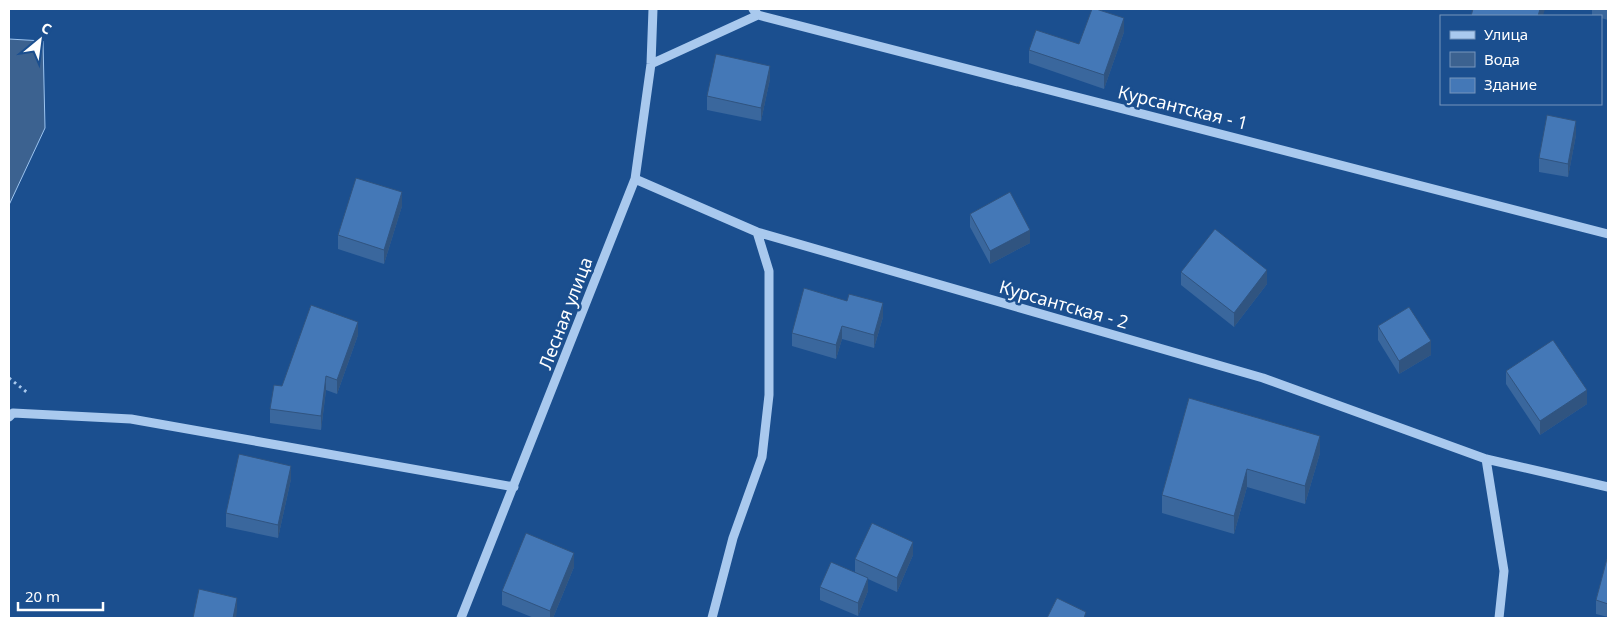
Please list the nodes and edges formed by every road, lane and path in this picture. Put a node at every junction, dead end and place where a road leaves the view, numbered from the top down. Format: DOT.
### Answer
graph roads {
  1 [pos="652,9"];
  2 [pos="755,12"];
  3 [pos="651,64"];
  4 [pos="635,179"];
  5 [pos="757,232"];
  6 [pos="1608,234"];
  7 [pos="9,417"];
  8 [pos="1486,459"];
  9 [pos="514,487"];
  10 [pos="1608,488"];
  11 [pos="461,618"];
  12 [pos="712,618"];
  13 [pos="1499,618"];
  1 -- 3 [label="street, Лесная улица"];
  2 -- 3 [label="street"];
  2 -- 6 [label="street, Курсантская - 1"];
  3 -- 4 [label="street, Лесная улица"];
  4 -- 5 [label="street, Курсантская - 2"];
  4 -- 9 [label="street, Лесная улица"];
  5 -- 8 [label="street, Курсантская - 2"];
  5 -- 12 [label="street"];
  7 -- 9 [label="street"];
  8 -- 10 [label="street, Курсантская - 2"];
  8 -- 13 [label="street"];
  9 -- 11 [label="street, Лесная улица"];
}
